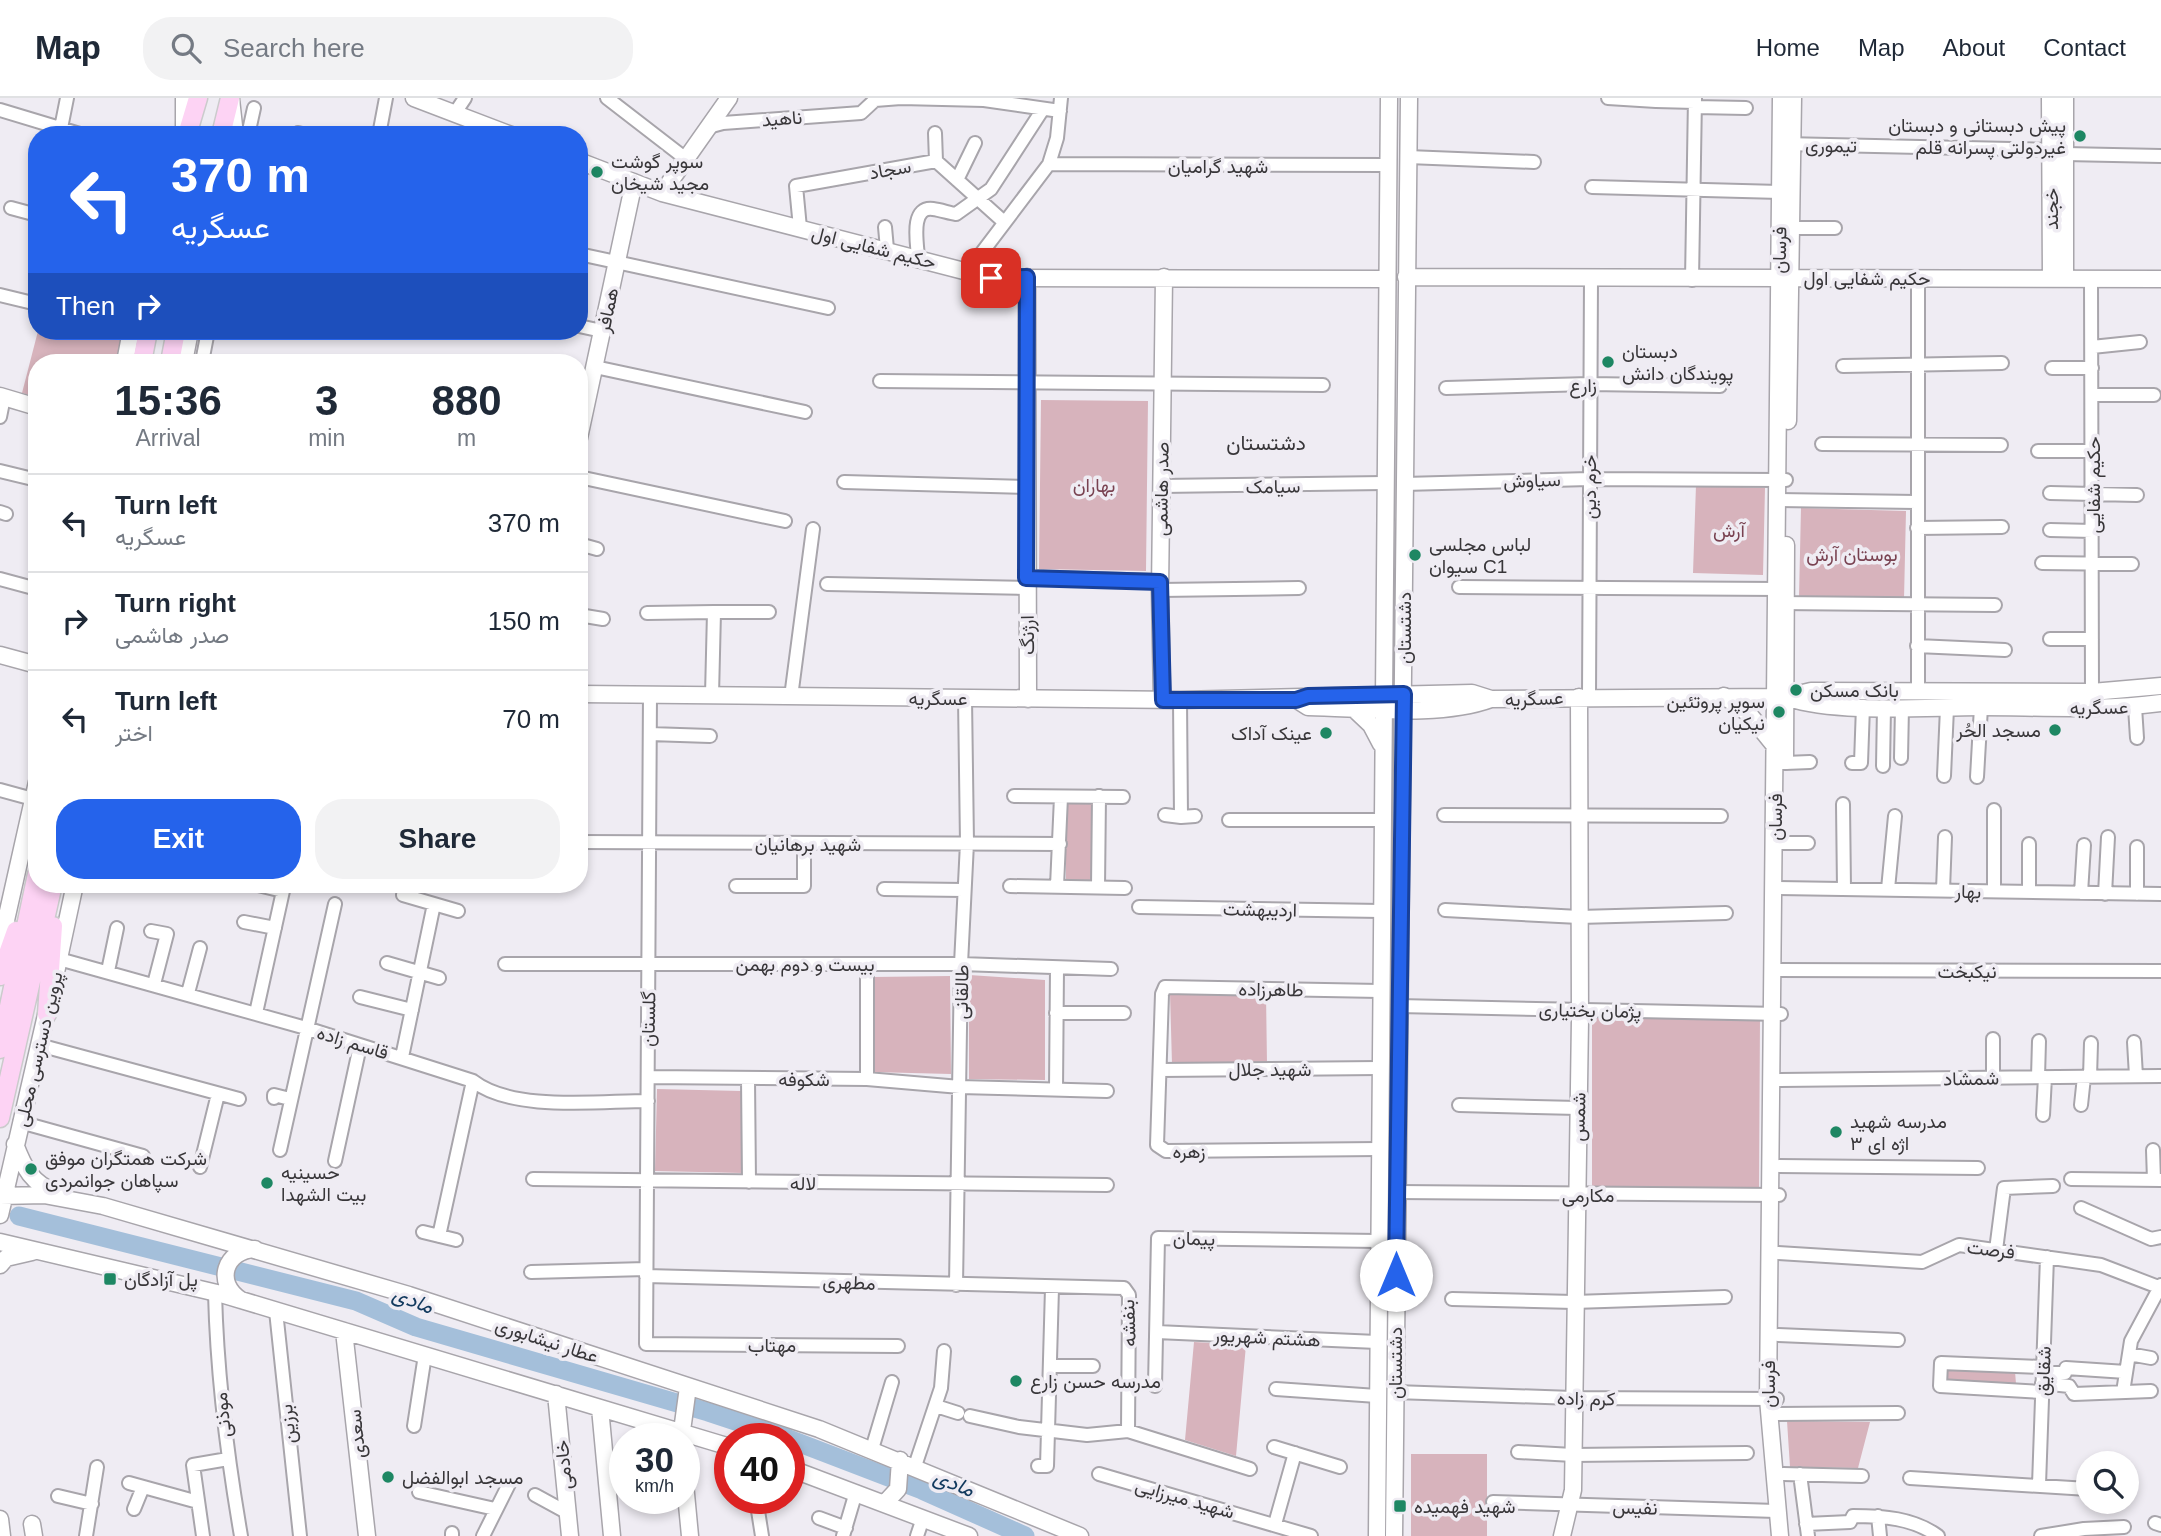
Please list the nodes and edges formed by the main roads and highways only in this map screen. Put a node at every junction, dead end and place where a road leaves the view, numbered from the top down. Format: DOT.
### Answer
graph roads {
  1 [pos="198,98"];
  2 [pos="230,98"];
  3 [pos="188,126"];
  4 [pos="223,126"];
  5 [pos="33,893"];
  6 [pos="51,893"];
  7 [pos="54,893"];
  8 [pos="16,977"];
  9 [pos="47,1014"];
  10 [pos="0,1049"];
  11 [pos="0,1118"];
  1 -- 3 [label="main road"];
  2 -- 4 [label="main road"];
  5 -- 8 [label="main road"];
  6 -- 8 [label="main road"];
  7 -- 9 [label="main road"];
  8 -- 10 [label="main road"];
  8 -- 11 [label="main road"];
}
